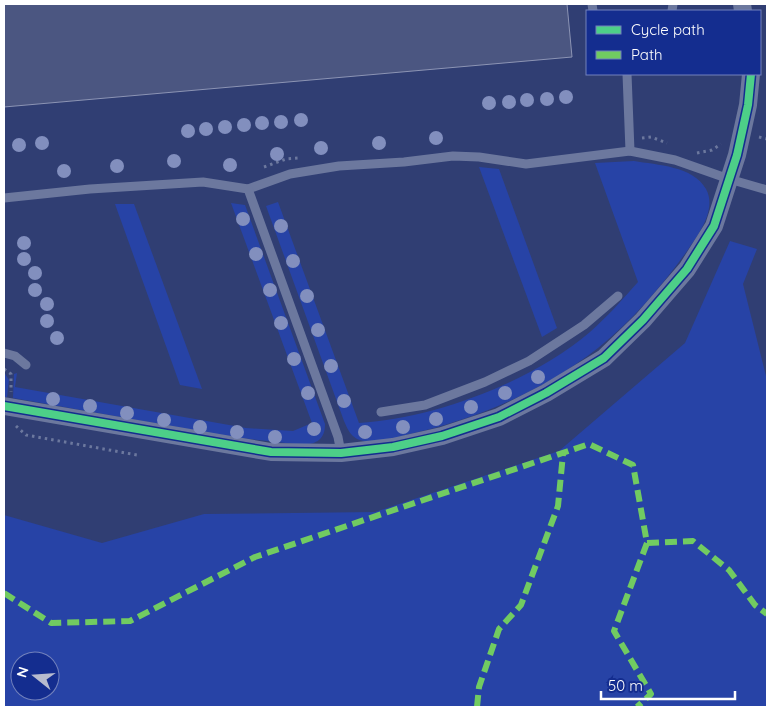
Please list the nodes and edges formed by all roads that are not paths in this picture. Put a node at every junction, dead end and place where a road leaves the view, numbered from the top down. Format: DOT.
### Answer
graph roads {
  1 [pos="627,75"];
  2 [pos="751,75"];
  3 [pos="630,151"];
  4 [pos="729,179"];
  5 [pos="248,189"];
  6 [pos="767,190"];
  7 [pos="4,198"];
  8 [pos="618,296"];
  9 [pos="4,353"];
  10 [pos="26,364"];
  11 [pos="8,408"];
  12 [pos="381,412"];
  13 [pos="340,453"];
  1 -- 3 [label="lane"];
  2 -- 4 [label="street"];
  3 -- 4 [label="lane"];
  3 -- 5 [label="lane"];
  4 -- 6 [label="lane"];
  4 -- 13 [label="street"];
  5 -- 7 [label="lane"];
  5 -- 13 [label="lane"];
  8 -- 12 [label="lane"];
  9 -- 10 [label="lane"];
  11 -- 13 [label="street"];
}
